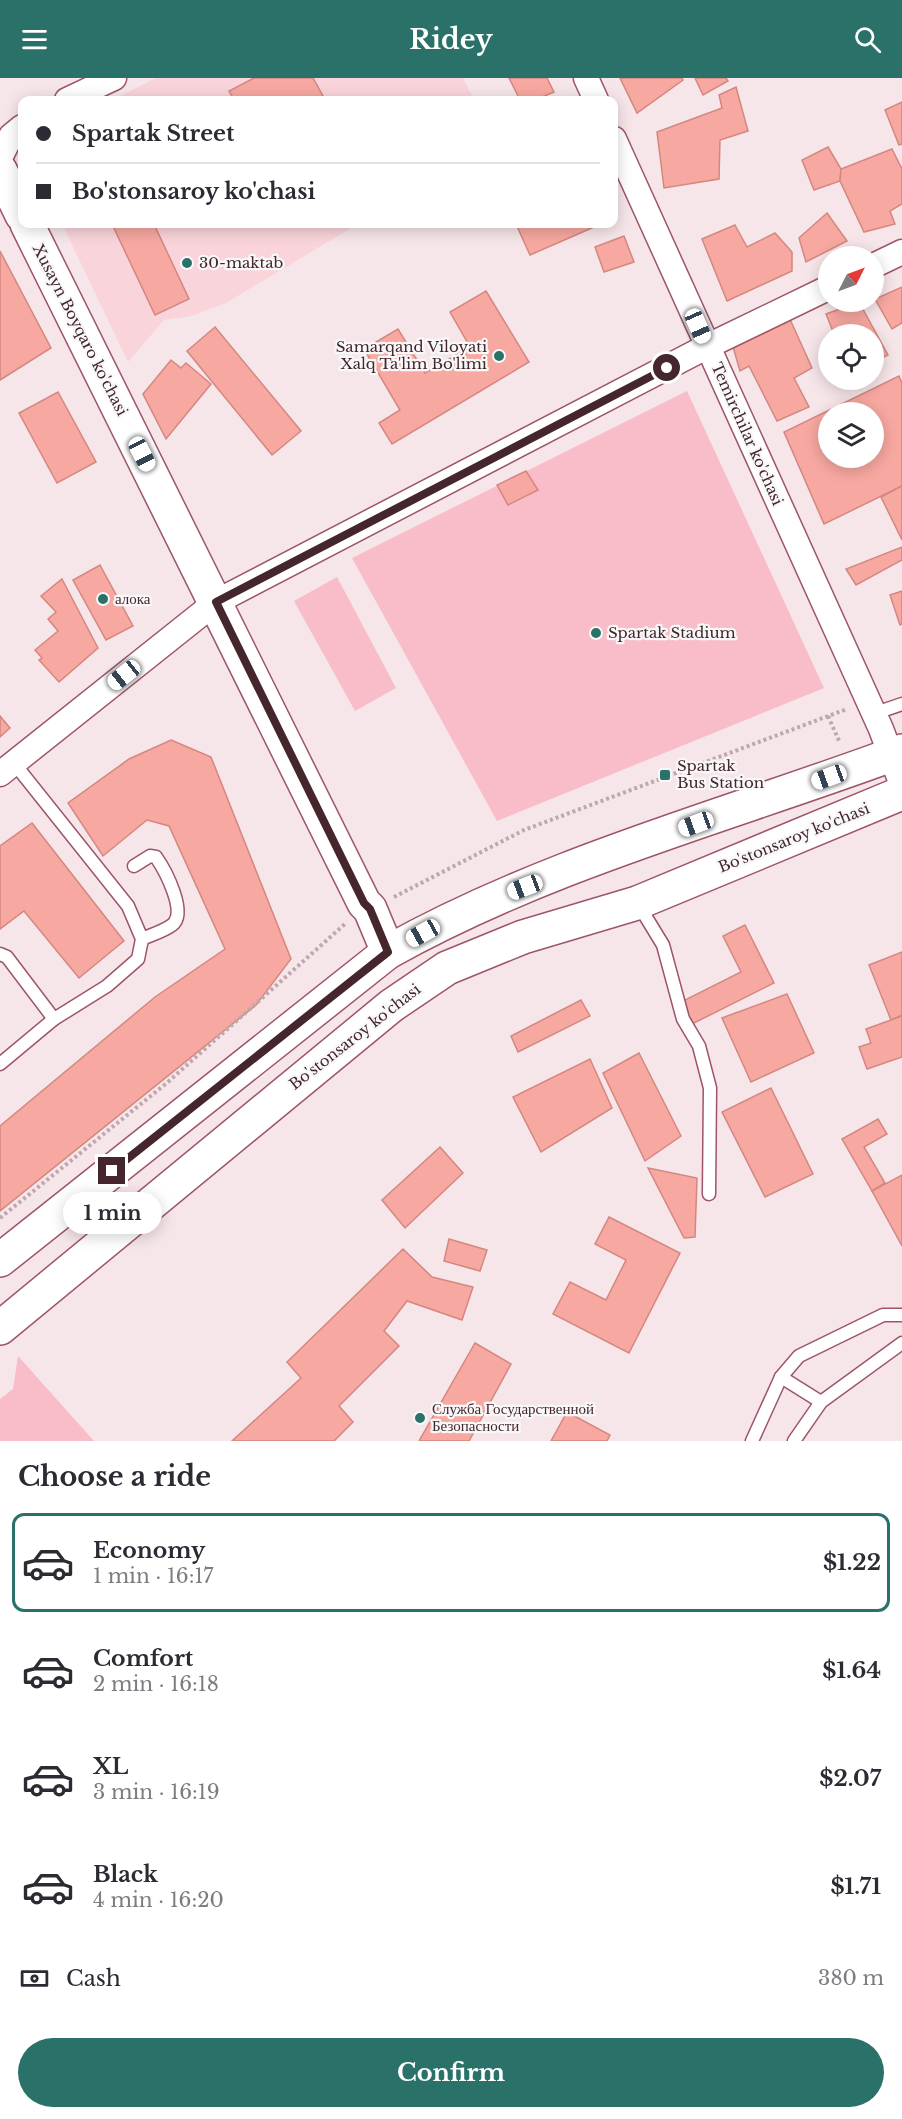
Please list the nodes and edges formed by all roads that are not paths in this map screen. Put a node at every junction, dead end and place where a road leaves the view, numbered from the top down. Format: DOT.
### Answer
graph roads {
  1 [pos="114,78"];
  2 [pos="586,78"];
  3 [pos="76,96"];
  4 [pos="594,96"];
  5 [pos="18,130"];
  6 [pos="618,148"];
  7 [pos="0,158"];
  8 [pos="0,170"];
  9 [pos="18,207"];
  10 [pos="29,228"];
  11 [pos="902,252"];
  12 [pos="884,261"];
  13 [pos="818,293"];
  14 [pos="708,346"];
  15 [pos="216,602"];
  16 [pos="902,704"];
  17 [pos="890,747"];
  18 [pos="7,769"];
  19 [pos="902,793"];
  20 [pos="134,866"];
  21 [pos="637,903"];
  22 [pos="142,939"];
  23 [pos="388,952"];
  24 [pos="0,954"];
  25 [pos="54,1019"];
  26 [pos="0,1064"];
  27 [pos="709,1194"];
  28 [pos="0,1260"];
  29 [pos="902,1315"];
  30 [pos="0,1328"];
  31 [pos="902,1343"];
  32 [pos="781,1377"];
  33 [pos="821,1402"];
  34 [pos="752,1441"];
  35 [pos="794,1441"];
  1 -- 3 [label="street"];
  2 -- 4 [label="street"];
  5 -- 7 [label="street"];
  6 -- 14 [label="street, Temirchilar ko'chasi"];
  8 -- 9 [label="main road"];
  10 -- 15 [label="main road, Xusayn Boyqaro ko'chasi"];
  11 -- 12 [label="street"];
  13 -- 14 [label="street"];
  14 -- 15 [label="street"];
  14 -- 17 [label="street, Temirchilar ko'chasi"];
  15 -- 18 [label="street"];
  15 -- 23 [label="main road, Xusayn Boyqaro ko'chasi"];
  16 -- 17 [label="lane"];
  17 -- 23 [label="main road"];
  18 -- 22 [label="lane"];
  19 -- 21 [label="main road, Bo'stonsaroy ko'chasi"];
  20 -- 22 [label="lane"];
  21 -- 27 [label="lane"];
  21 -- 30 [label="main road, Bo'stonsaroy ko'chasi"];
  22 -- 25 [label="lane"];
  23 -- 28 [label="main road"];
  24 -- 25 [label="lane"];
  25 -- 26 [label="lane"];
  29 -- 32 [label="lane"];
  31 -- 33 [label="lane"];
  32 -- 33 [label="lane"];
  32 -- 34 [label="lane"];
  33 -- 35 [label="lane"];
}
